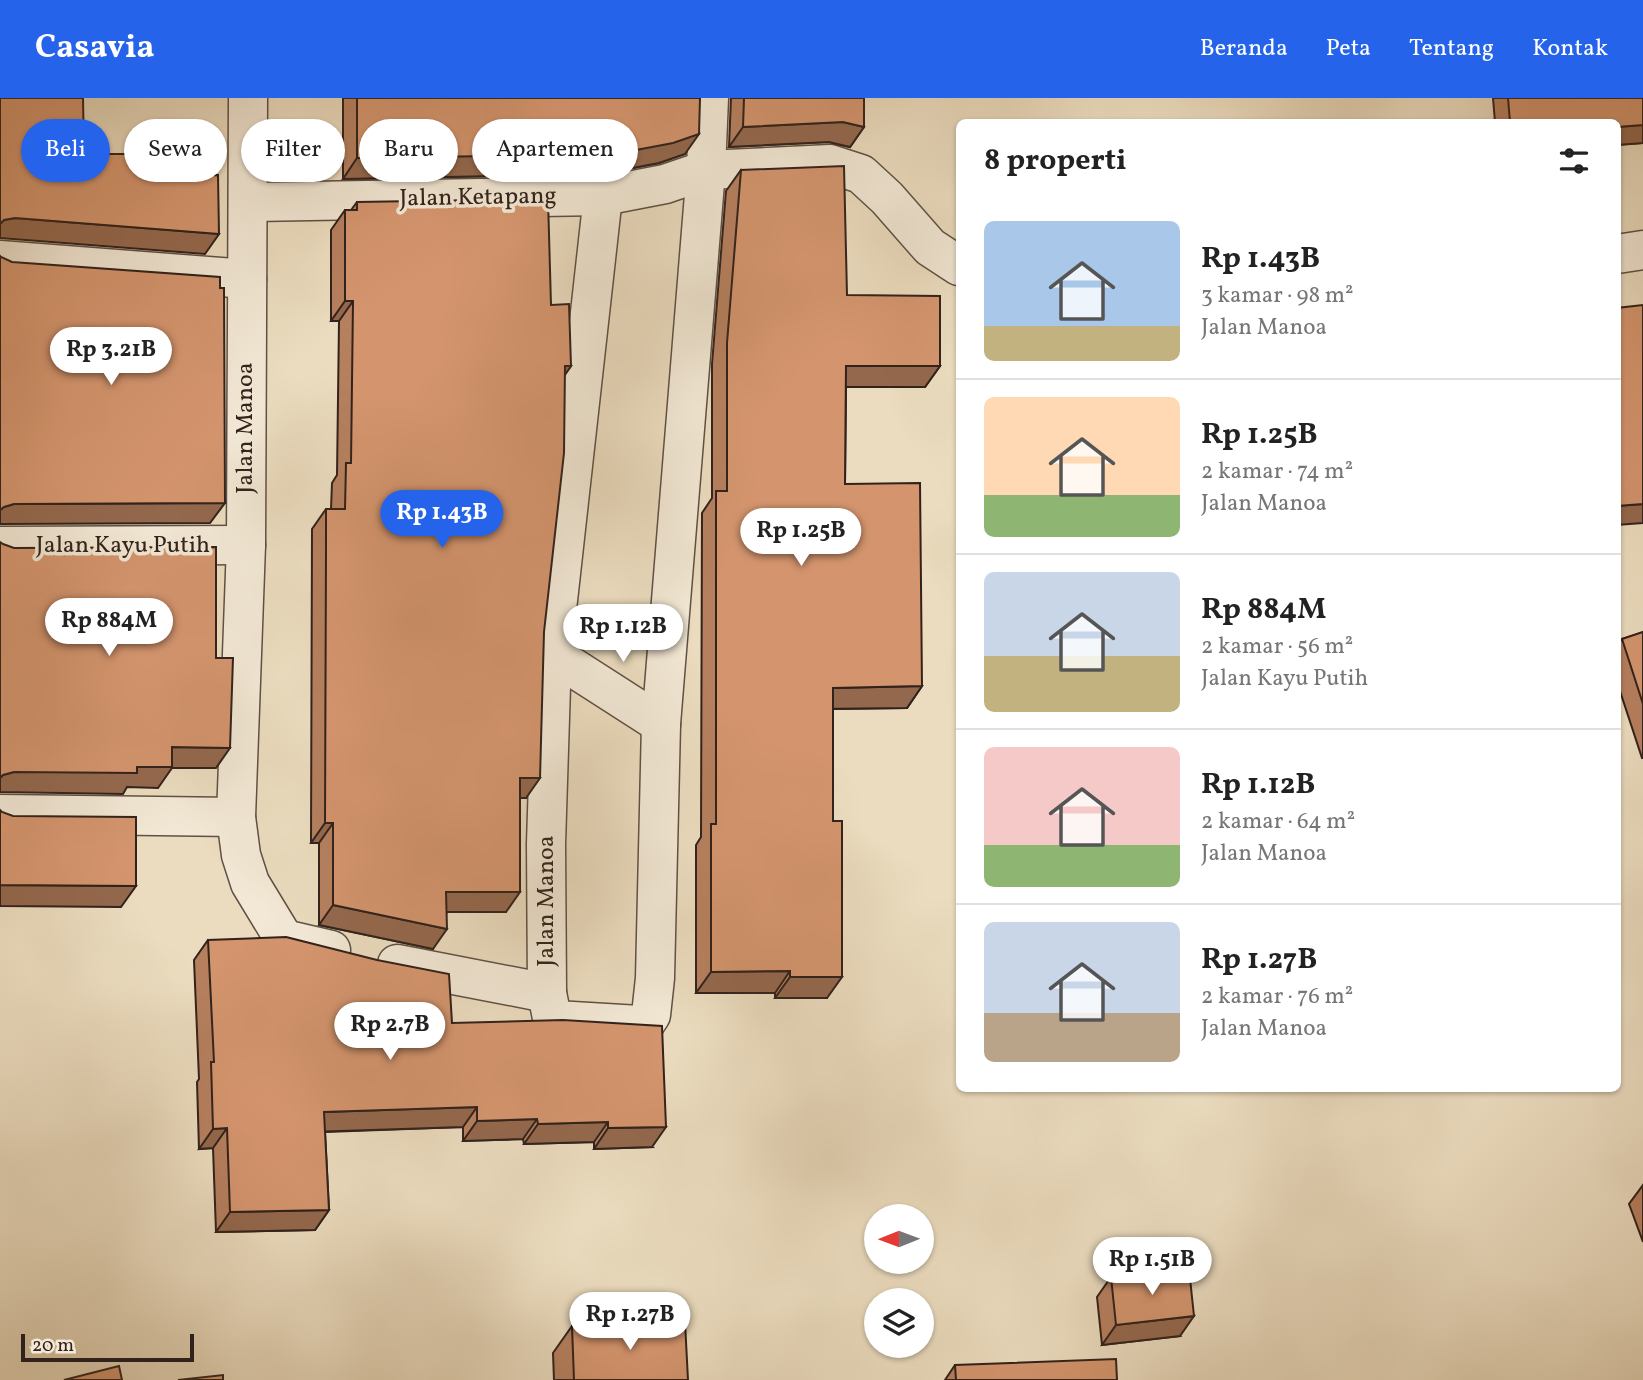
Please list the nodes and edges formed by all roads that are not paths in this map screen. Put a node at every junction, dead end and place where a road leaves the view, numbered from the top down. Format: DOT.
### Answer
graph roads {
  1 [pos="248,98"];
  2 [pos="709,98"];
  3 [pos="706,170"];
  4 [pos="603,196"];
  5 [pos="248,202"];
  6 [pos="1643,250"];
  7 [pos="1621,253"];
  8 [pos="0,260"];
  9 [pos="956,264"];
  10 [pos="247,279"];
  11 [pos="246,545"];
  12 [pos="0,546"];
  13 [pos="552,654"];
  14 [pos="661,724"];
  15 [pos="0,814"];
  16 [pos="236,817"];
  17 [pos="547,993"];
  1 -- 5 [label="street, Jalan Manoa"];
  2 -- 3 [label="street"];
  3 -- 4 [label="street, Jalan Ketapang"];
  3 -- 9 [label="street, Jalan Ketapang"];
  3 -- 14 [label="street"];
  4 -- 5 [label="street, Jalan Ketapang"];
  4 -- 13 [label="street, Jalan Manoa"];
  5 -- 10 [label="street, Jalan Manoa"];
  6 -- 7 [label="street"];
  8 -- 10 [label="street"];
  10 -- 11 [label="street, Jalan Manoa"];
  11 -- 12 [label="street, Jalan Kayu Putih"];
  11 -- 16 [label="street, Jalan Manoa"];
  13 -- 14 [label="street"];
  13 -- 17 [label="street, Jalan Manoa"];
  14 -- 17 [label="street"];
  15 -- 16 [label="street"];
  16 -- 17 [label="street, Jalan Manoa"];
}
